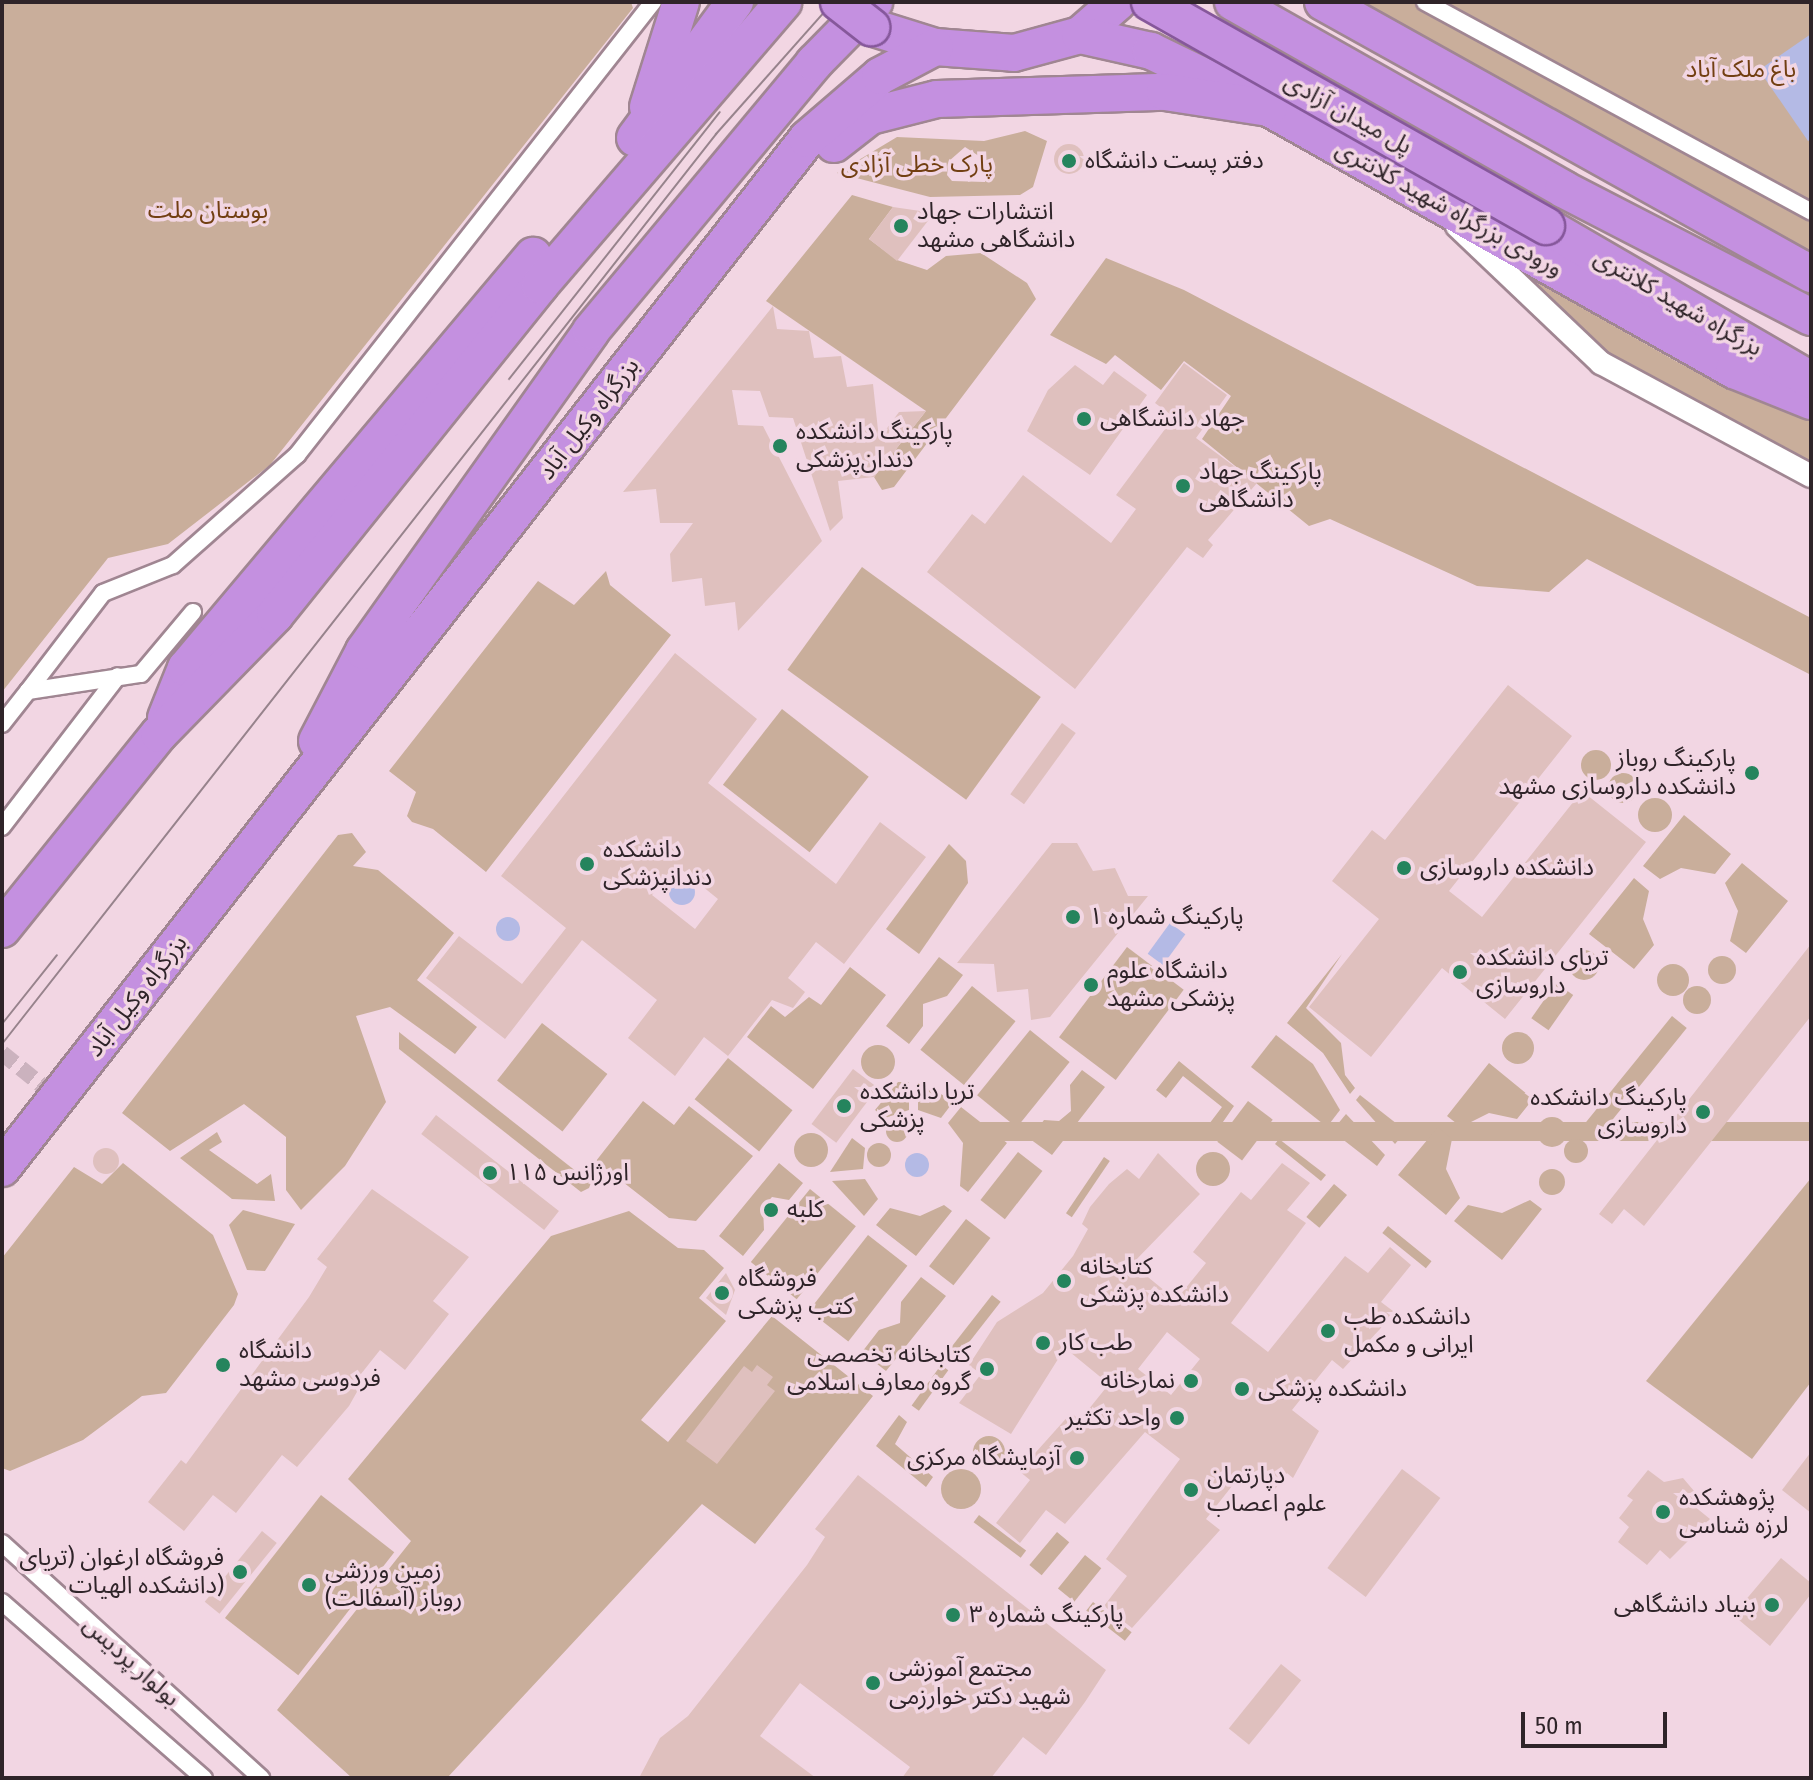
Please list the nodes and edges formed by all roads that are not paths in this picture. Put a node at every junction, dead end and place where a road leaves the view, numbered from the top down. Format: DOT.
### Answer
graph roads {
  1 [pos="653,2"];
  2 [pos="681,2"];
  3 [pos="839,2"];
  4 [pos="1118,2"];
  5 [pos="1150,2"];
  6 [pos="1232,2"];
  7 [pos="1323,2"];
  8 [pos="1425,2"];
  9 [pos="761,8"];
  10 [pos="872,15"];
  11 [pos="1080,35"];
  12 [pos="935,47"];
  13 [pos="1221,84"];
  14 [pos="1269,108"];
  15 [pos="640,132"];
  16 [pos="1563,189"];
  17 [pos="1431,199"];
  18 [pos="1811,212"];
  19 [pos="1546,226"];
  20 [pos="1811,274"];
  21 [pos="1811,317"];
  22 [pos="1811,380"];
  23 [pos="1811,401"];
  24 [pos="1811,476"];
  25 [pos="193,612"];
  26 [pos="118,676"];
  27 [pos="28,691"];
  28 [pos="2,724"];
  29 [pos="159,734"];
  30 [pos="273,824"];
  31 [pos="2,827"];
  32 [pos="2,929"];
  33 [pos="2,1168"];
  34 [pos="2,1543"];
  35 [pos="2,1602"];
  36 [pos="204,1778"];
  37 [pos="261,1778"];
  1 -- 27 [label="street"];
  2 -- 15 [label="highway"];
  3 -- 10 [label="highway, bridge"];
  4 -- 11 [label="highway"];
  5 -- 19 [label="highway, پل میدان آزادی, bridge"];
  6 -- 13 [label="highway"];
  6 -- 16 [label="highway, پل میدان آزادی"];
  7 -- 20 [label="highway"];
  8 -- 18 [label="street"];
  9 -- 15 [label="highway"];
  9 -- 29 [label="highway"];
  10 -- 12 [label="highway"];
  10 -- 30 [label="highway, بزرگراه وکیل آباد"];
  11 -- 12 [label="highway"];
  11 -- 13 [label="highway, ورودی بزرگراه شهید کلانتری"];
  12 -- 30 [label="highway, بزرگراه وکیل آباد"];
  13 -- 14 [label="highway, ورودی بزرگراه شهید کلانتری"];
  14 -- 17 [label="highway, ورودی بزرگراه شهید کلانتری"];
  14 -- 30 [label="highway"];
  15 -- 29 [label="highway"];
  16 -- 21 [label="highway, بزرگراه شهید کلانتری"];
  17 -- 23 [label="highway, ورودی بزرگراه شهید کلانتری"];
  17 -- 24 [label="street"];
  19 -- 22 [label="highway, بزرگراه شهید کلانتری"];
  25 -- 26 [label="street"];
  26 -- 27 [label="street"];
  26 -- 31 [label="street"];
  27 -- 28 [label="street"];
  29 -- 32 [label="highway"];
  30 -- 33 [label="highway, بزرگراه وکیل آباد"];
  34 -- 37 [label="street, بولوار پردیس"];
  35 -- 36 [label="street, بولوار پردیس"];
}
